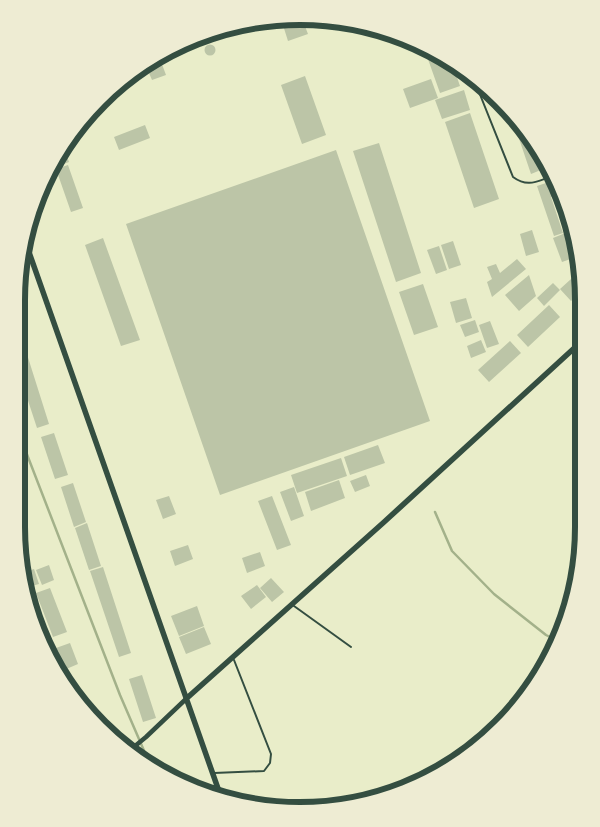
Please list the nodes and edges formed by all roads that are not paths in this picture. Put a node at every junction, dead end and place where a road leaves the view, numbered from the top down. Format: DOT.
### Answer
graph roads {
  1 [pos="478,91"];
  2 [pos="547,178"];
  3 [pos="29,252"];
  4 [pos="575,346"];
  5 [pos="292,604"];
  6 [pos="351,647"];
  7 [pos="233,657"];
  8 [pos="187,698"];
  9 [pos="135,747"];
  10 [pos="213,773"];
  11 [pos="218,789"];
  1 -- 2 [label="lane"];
  3 -- 8 [label="main road"];
  4 -- 5 [label="main road"];
  5 -- 6 [label="lane"];
  5 -- 7 [label="main road"];
  7 -- 8 [label="main road"];
  7 -- 10 [label="lane"];
  8 -- 9 [label="street"];
  8 -- 10 [label="main road"];
  10 -- 11 [label="main road"];
}
